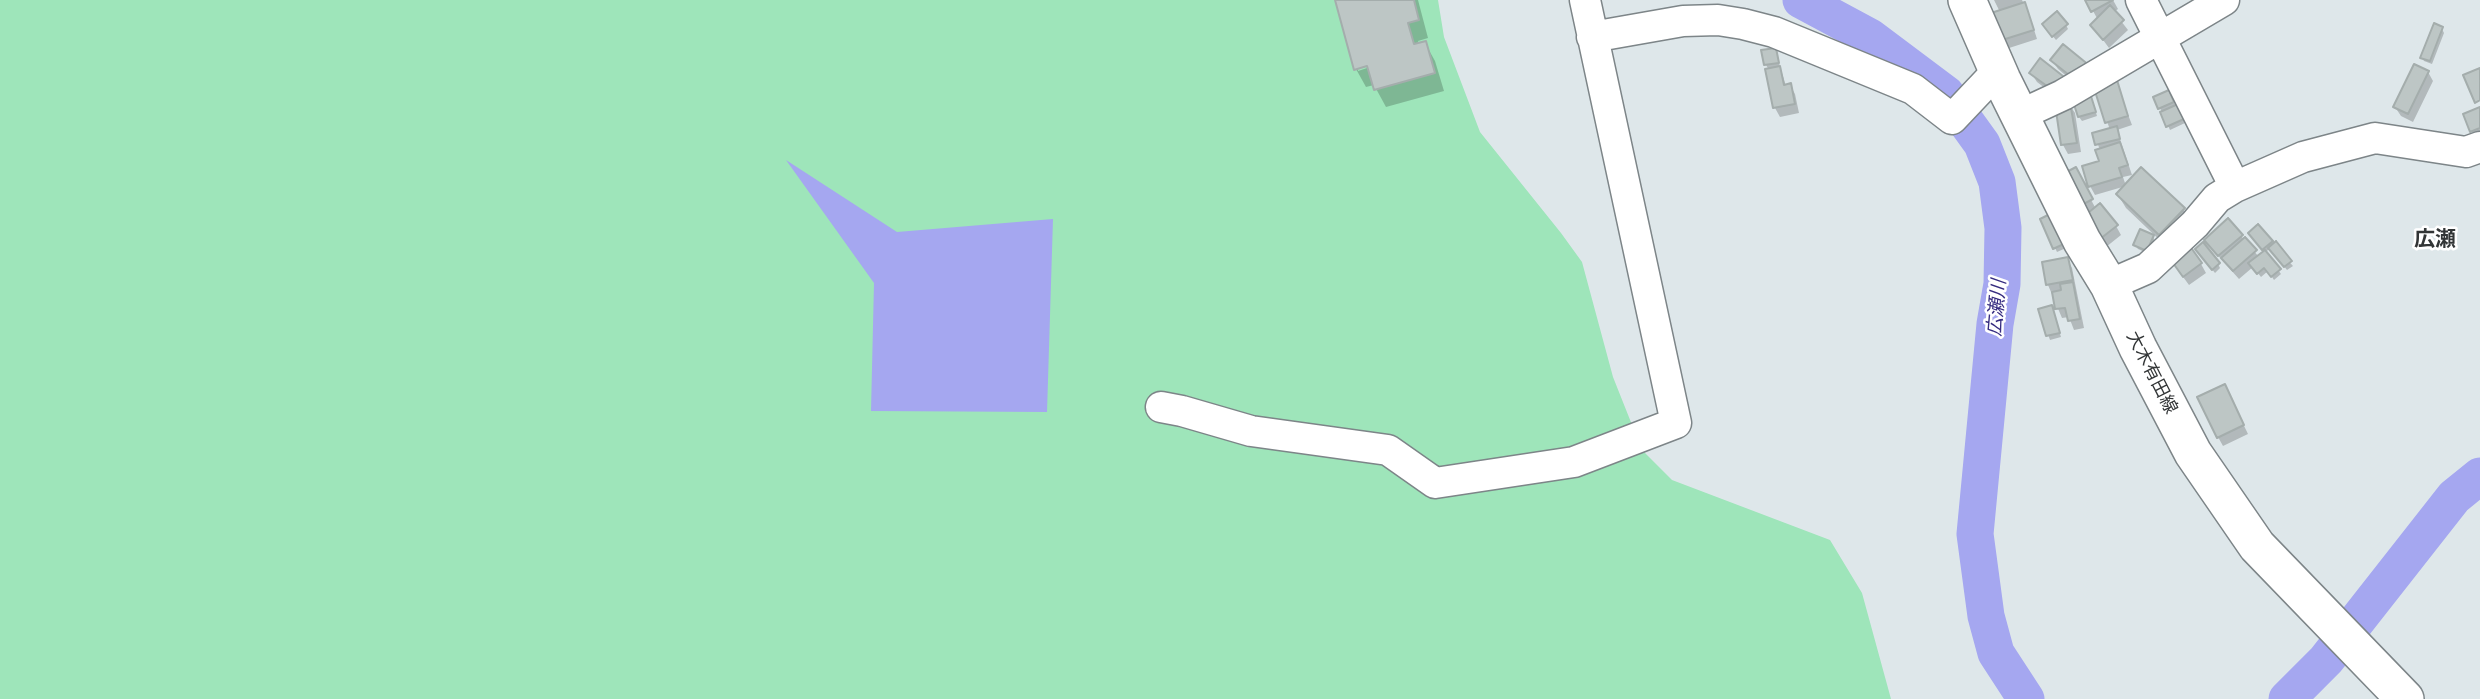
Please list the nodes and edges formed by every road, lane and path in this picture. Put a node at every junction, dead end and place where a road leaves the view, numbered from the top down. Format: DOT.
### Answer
graph roads {
  1 [pos="1585,0"];
  2 [pos="1967,0"];
  3 [pos="2141,0"];
  4 [pos="2224,0"];
  5 [pos="2160,36"];
  6 [pos="1592,37"];
  7 [pos="1995,81"];
  8 [pos="2020,115"];
  9 [pos="2480,147"];
  10 [pos="2235,187"];
  11 [pos="2109,285"];
  12 [pos="1161,407"];
  13 [pos="2403,698"];
  1 -- 6 [label="street"];
  2 -- 7 [label="main road, 大木有田線"];
  3 -- 5 [label="street"];
  4 -- 5 [label="street"];
  5 -- 8 [label="street"];
  5 -- 10 [label="street"];
  6 -- 7 [label="street"];
  6 -- 12 [label="street"];
  7 -- 8 [label="main road, 大木有田線"];
  8 -- 11 [label="main road, 大木有田線"];
  9 -- 10 [label="street"];
  10 -- 11 [label="street"];
  11 -- 13 [label="main road, 大木有田線"];
}
